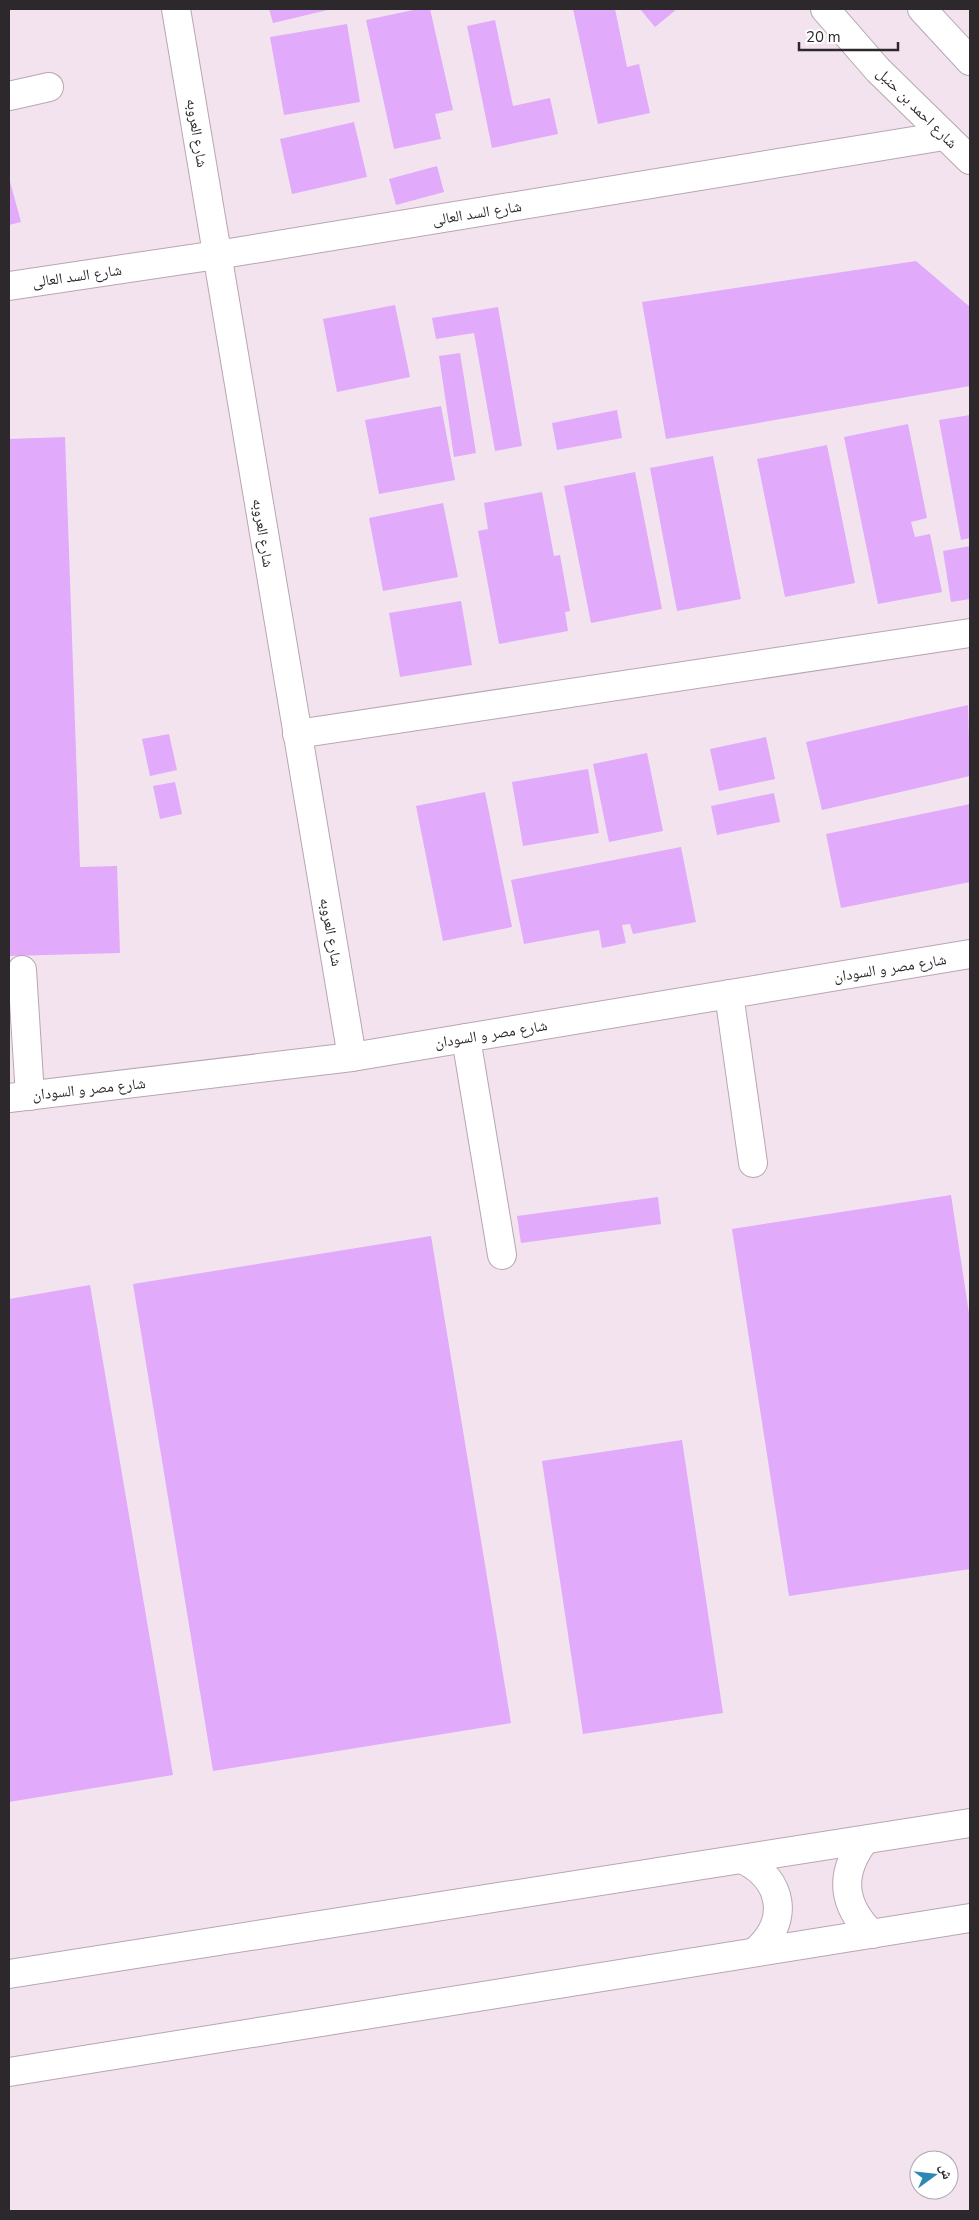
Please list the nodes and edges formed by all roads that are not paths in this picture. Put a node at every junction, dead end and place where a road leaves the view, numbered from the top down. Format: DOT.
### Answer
graph roads {
  1 [pos="176,9"];
  2 [pos="825,9"];
  3 [pos="922,9"];
  4 [pos="970,61"];
  5 [pos="49,87"];
  6 [pos="9,96"];
  7 [pos="944,136"];
  8 [pos="970,160"];
  9 [pos="217,255"];
  10 [pos="9,286"];
  11 [pos="970,633"];
  12 [pos="296,734"];
  13 [pos="970,954"];
  14 [pos="22,970"];
  15 [pos="730,994"];
  16 [pos="466,1038"];
  17 [pos="352,1057"];
  18 [pos="20,1097"];
  19 [pos="753,1163"];
  20 [pos="502,1255"];
  21 [pos="970,1823"];
  22 [pos="864,1841"];
  23 [pos="744,1860"];
  24 [pos="970,1918"];
  25 [pos="872,1934"];
  26 [pos="756,1951"];
  27 [pos="9,1974"];
  28 [pos="9,2072"];
  1 -- 9 [label="street, شارع العروبه"];
  2 -- 7 [label="street, شارع احمد بن حنبل"];
  3 -- 4 [label="street"];
  5 -- 6 [label="street"];
  7 -- 8 [label="street, شارع احمد بن حنبل"];
  7 -- 9 [label="street, شارع السد العالى"];
  9 -- 10 [label="street, شارع السد العالى"];
  9 -- 12 [label="street, شارع العروبه"];
  11 -- 12 [label="street"];
  12 -- 17 [label="street, شارع العروبه"];
  13 -- 15 [label="street, شارع مصر و السودان"];
  14 -- 18 [label="street"];
  15 -- 16 [label="street, شارع مصر و السودان"];
  15 -- 19 [label="street"];
  16 -- 17 [label="street, شارع مصر و السودان"];
  16 -- 20 [label="street"];
  17 -- 18 [label="street, شارع مصر و السودان"];
  21 -- 22 [label="street"];
  22 -- 23 [label="street"];
  22 -- 25 [label="street"];
  23 -- 26 [label="street"];
  23 -- 27 [label="street"];
  24 -- 25 [label="street"];
  25 -- 26 [label="street"];
  26 -- 28 [label="street"];
}
